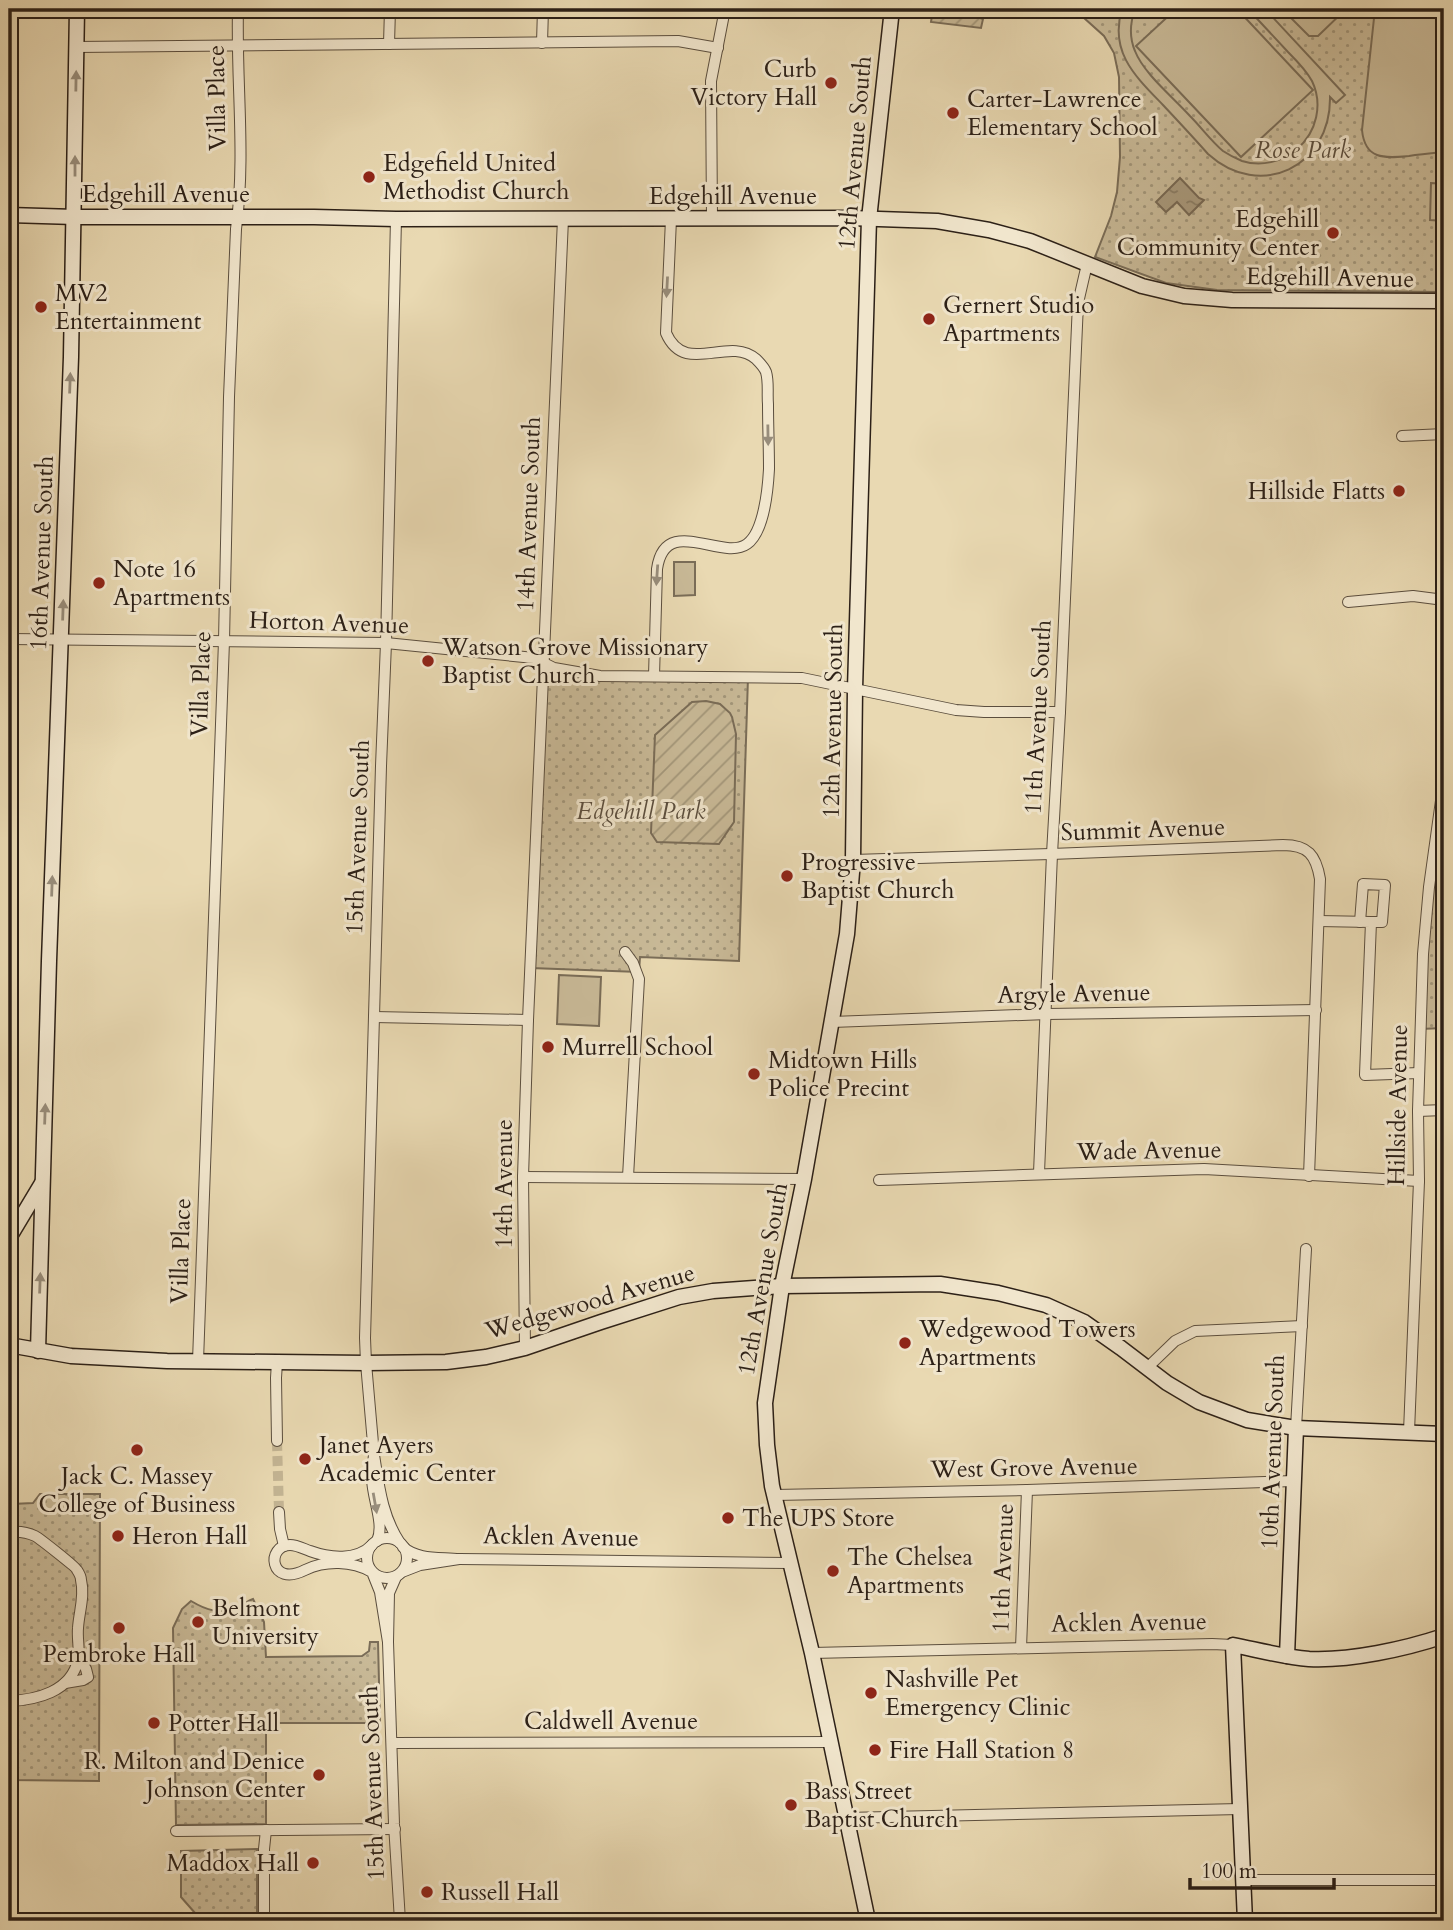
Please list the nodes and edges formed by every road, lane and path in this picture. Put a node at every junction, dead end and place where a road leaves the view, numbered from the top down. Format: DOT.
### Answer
graph roads {
  1 [pos="78,9"];
  2 [pos="238,9"];
  3 [pos="390,9"];
  4 [pos="543,9"];
  5 [pos="725,9"];
  6 [pos="892,9"];
  7 [pos="542,43"];
  8 [pos="389,44"];
  9 [pos="237,46"];
  10 [pos="76,47"];
  11 [pos="718,48"];
  12 [pos="9,215"];
  13 [pos="75,217"];
  14 [pos="238,217"];
  15 [pos="396,219"];
  16 [pos="563,219"];
  17 [pos="671,219"];
  18 [pos="712,219"];
  19 [pos="869,219"];
  20 [pos="1087,264"];
  21 [pos="1444,301"];
  22 [pos="1444,435"];
  23 [pos="1402,436"];
  24 [pos="1444,600"];
  25 [pos="1348,602"];
  26 [pos="9,639"];
  27 [pos="62,640"];
  28 [pos="224,641"];
  29 [pos="386,643"];
  30 [pos="544,663"];
  31 [pos="654,676"];
  32 [pos="855,689"];
  33 [pos="1060,712"];
  34 [pos="1444,779"];
  35 [pos="1052,854"];
  36 [pos="853,860"];
  37 [pos="1320,921"];
  38 [pos="625,952"];
  39 [pos="1316,1010"];
  40 [pos="1046,1014"];
  41 [pos="374,1017"];
  42 [pos="528,1020"];
  43 [pos="832,1022"];
  44 [pos="1419,1073"];
  45 [pos="1444,1110"];
  46 [pos="1418,1111"];
  47 [pos="1039,1173"];
  48 [pos="1309,1176"];
  49 [pos="523,1177"];
  50 [pos="628,1177"];
  51 [pos="804,1179"];
  52 [pos="879,1180"];
  53 [pos="1419,1181"];
  54 [pos="43,1182"];
  55 [pos="10,1235"];
  56 [pos="1306,1249"];
  57 [pos="782,1286"];
  58 [pos="1302,1326"];
  59 [pos="9,1345"];
  60 [pos="525,1348"];
  61 [pos="38,1351"];
  62 [pos="198,1361"];
  63 [pos="277,1362"];
  64 [pos="366,1363"];
  65 [pos="1147,1367"];
  66 [pos="1297,1428"];
  67 [pos="1409,1433"];
  68 [pos="1444,1434"];
  69 [pos="277,1441"];
  70 [pos="374,1455"];
  71 [pos="1294,1481"];
  72 [pos="1027,1490"];
  73 [pos="775,1495"];
  74 [pos="279,1512"];
  75 [pos="9,1532"];
  76 [pos="374,1543"];
  77 [pos="401,1545"];
  78 [pos="290,1546"];
  79 [pos="459,1559"];
  80 [pos="789,1563"];
  81 [pos="372,1572"];
  82 [pos="291,1575"];
  83 [pos="398,1575"];
  84 [pos="1444,1636"];
  85 [pos="388,1642"];
  86 [pos="1233,1645"];
  87 [pos="1021,1648"];
  88 [pos="812,1653"];
  89 [pos="78,1656"];
  90 [pos="1287,1656"];
  91 [pos="65,1683"];
  92 [pos="9,1701"];
  93 [pos="830,1742"];
  94 [pos="392,1743"];
  95 [pos="1240,1809"];
  96 [pos="846,1818"];
  97 [pos="395,1829"];
  98 [pos="176,1830"];
  99 [pos="266,1830"];
  100 [pos="1243,1880"];
  101 [pos="1444,1880"];
  102 [pos="264,1921"];
  103 [pos="400,1921"];
  104 [pos="868,1921"];
  105 [pos="1245,1921"];
  1 -- 10 [label="main road, 16th Avenue South"];
  2 -- 9 [label="street, Villa Place"];
  3 -- 8 [label="street"];
  4 -- 7 [label="street"];
  5 -- 11 [label="street"];
  6 -- 19 [label="main road, 12th Avenue South"];
  7 -- 8 [label="street"];
  7 -- 11 [label="street"];
  8 -- 9 [label="street"];
  9 -- 10 [label="street"];
  9 -- 14 [label="street, Villa Place"];
  13 -- 10 [label="main road, 16th Avenue South, one-way"];
  11 -- 18 [label="street"];
  12 -- 13 [label="main road, Edgehill Avenue"];
  13 -- 14 [label="main road, Edgehill Avenue"];
  27 -- 13 [label="main road, 16th Avenue South, one-way"];
  14 -- 15 [label="main road, Edgehill Avenue"];
  14 -- 28 [label="street, Villa Place"];
  15 -- 16 [label="main road, Edgehill Avenue"];
  15 -- 29 [label="street, 15th Avenue South"];
  16 -- 17 [label="main road, Edgehill Avenue"];
  16 -- 30 [label="street, 14th Avenue South"];
  17 -- 18 [label="main road, Edgehill Avenue"];
  17 -- 31 [label="street, one-way"];
  18 -- 19 [label="main road, Edgehill Avenue"];
  19 -- 20 [label="main road, Edgehill Avenue"];
  19 -- 32 [label="main road, 12th Avenue South"];
  20 -- 21 [label="main road, Edgehill Avenue"];
  20 -- 33 [label="street, 11th Avenue South"];
  22 -- 23 [label="street"];
  24 -- 25 [label="street"];
  26 -- 27 [label="street, Horton Avenue"];
  27 -- 28 [label="street, Horton Avenue"];
  54 -- 27 [label="main road, 16th Avenue South, one-way"];
  28 -- 29 [label="street, Horton Avenue"];
  28 -- 62 [label="street, Villa Place"];
  29 -- 30 [label="street, Horton Avenue"];
  29 -- 41 [label="street, 15th Avenue South"];
  30 -- 31 [label="street, Horton Avenue"];
  30 -- 42 [label="street, 14th Avenue South"];
  31 -- 32 [label="street, Horton Avenue"];
  32 -- 33 [label="street, Horton Avenue"];
  32 -- 36 [label="main road, 12th Avenue South"];
  33 -- 35 [label="street, 11th Avenue South"];
  34 -- 44 [label="street, Hillside Avenue"];
  35 -- 36 [label="street, Summit Avenue"];
  35 -- 37 [label="street, Summit Avenue"];
  35 -- 40 [label="street, 11th Avenue South"];
  36 -- 43 [label="main road, 12th Avenue South"];
  37 -- 39 [label="street"];
  37 -- 44 [label="street"];
  38 -- 50 [label="street"];
  39 -- 40 [label="street, Argyle Avenue"];
  39 -- 48 [label="street"];
  40 -- 43 [label="street, Argyle Avenue"];
  40 -- 47 [label="street, 11th Avenue South"];
  41 -- 42 [label="street"];
  41 -- 64 [label="street, 15th Avenue South"];
  42 -- 49 [label="street, 14th Avenue"];
  43 -- 51 [label="main road, 12th Avenue South"];
  44 -- 46 [label="street, Hillside Avenue"];
  45 -- 46 [label="street"];
  46 -- 53 [label="street, Hillside Avenue"];
  47 -- 48 [label="street, Wade Avenue"];
  47 -- 52 [label="street, Wade Avenue"];
  48 -- 53 [label="street, Wade Avenue"];
  49 -- 50 [label="street"];
  49 -- 60 [label="street, 14th Avenue"];
  50 -- 51 [label="street"];
  51 -- 57 [label="main road, 12th Avenue South"];
  53 -- 67 [label="street, Hillside Avenue"];
  54 -- 55 [label="main road"];
  61 -- 54 [label="main road, 16th Avenue South, one-way"];
  56 -- 58 [label="street, 10th Avenue South"];
  57 -- 60 [label="main road, Wedgewood Avenue"];
  57 -- 65 [label="main road, Wedgewood Avenue"];
  57 -- 73 [label="main road, 12th Avenue South"];
  58 -- 65 [label="street"];
  58 -- 66 [label="street, 10th Avenue South"];
  59 -- 61 [label="main road, Wedgewood Avenue"];
  60 -- 64 [label="main road, Wedgewood Avenue"];
  61 -- 62 [label="main road, Wedgewood Avenue"];
  62 -- 63 [label="main road, Wedgewood Avenue"];
  63 -- 64 [label="main road, Wedgewood Avenue"];
  63 -- 69 [label="street"];
  64 -- 70 [label="street, 15th Avenue South"];
  65 -- 66 [label="main road, Wedgewood Avenue"];
  66 -- 67 [label="main road, Wedgewood Avenue"];
  66 -- 71 [label="main road, 10th Avenue South"];
  67 -- 68 [label="main road, Wedgewood Avenue"];
  70 -- 76 [label="street, 15th Avenue South, one-way"];
  70 -- 77 [label="street, 15th Avenue South"];
  71 -- 72 [label="street, West Grove Avenue"];
  71 -- 90 [label="main road, 10th Avenue South"];
  72 -- 73 [label="street, West Grove Avenue"];
  72 -- 87 [label="street, 11th Avenue"];
  73 -- 80 [label="main road, 12th Avenue South"];
  74 -- 78 [label="street"];
  75 -- 89 [label="street"];
  76 -- 77 [label="street"];
  76 -- 78 [label="street"];
  76 -- 81 [label="street"];
  77 -- 79 [label="street, Acklen Avenue"];
  77 -- 83 [label="street"];
  78 -- 82 [label="street"];
  78 -- 82 [label="street"];
  79 -- 80 [label="street, Acklen Avenue"];
  79 -- 83 [label="street, Acklen Avenue"];
  80 -- 88 [label="main road, 12th Avenue South"];
  81 -- 82 [label="street"];
  81 -- 83 [label="street"];
  81 -- 85 [label="street, 15th Avenue South"];
  83 -- 85 [label="street, 15th Avenue South"];
  84 -- 90 [label="main road, Acklen Avenue"];
  85 -- 94 [label="street, 15th Avenue South"];
  86 -- 87 [label="street, Acklen Avenue"];
  86 -- 90 [label="main road, Acklen Avenue"];
  86 -- 95 [label="main road"];
  87 -- 88 [label="street, Acklen Avenue"];
  88 -- 93 [label="main road, 12th Avenue South"];
  89 -- 91 [label="street"];
  89 -- 91 [label="street"];
  91 -- 92 [label="street"];
  93 -- 94 [label="street, Caldwell Avenue"];
  93 -- 96 [label="main road, 12th Avenue South"];
  94 -- 97 [label="street, 15th Avenue South"];
  95 -- 96 [label="street"];
  95 -- 100 [label="main road"];
  96 -- 104 [label="main road, 12th Avenue South"];
  97 -- 99 [label="street"];
  97 -- 103 [label="street, 15th Avenue South"];
  98 -- 99 [label="street"];
  99 -- 102 [label="street"];
  100 -- 101 [label="street"];
  100 -- 105 [label="main road"];
}
